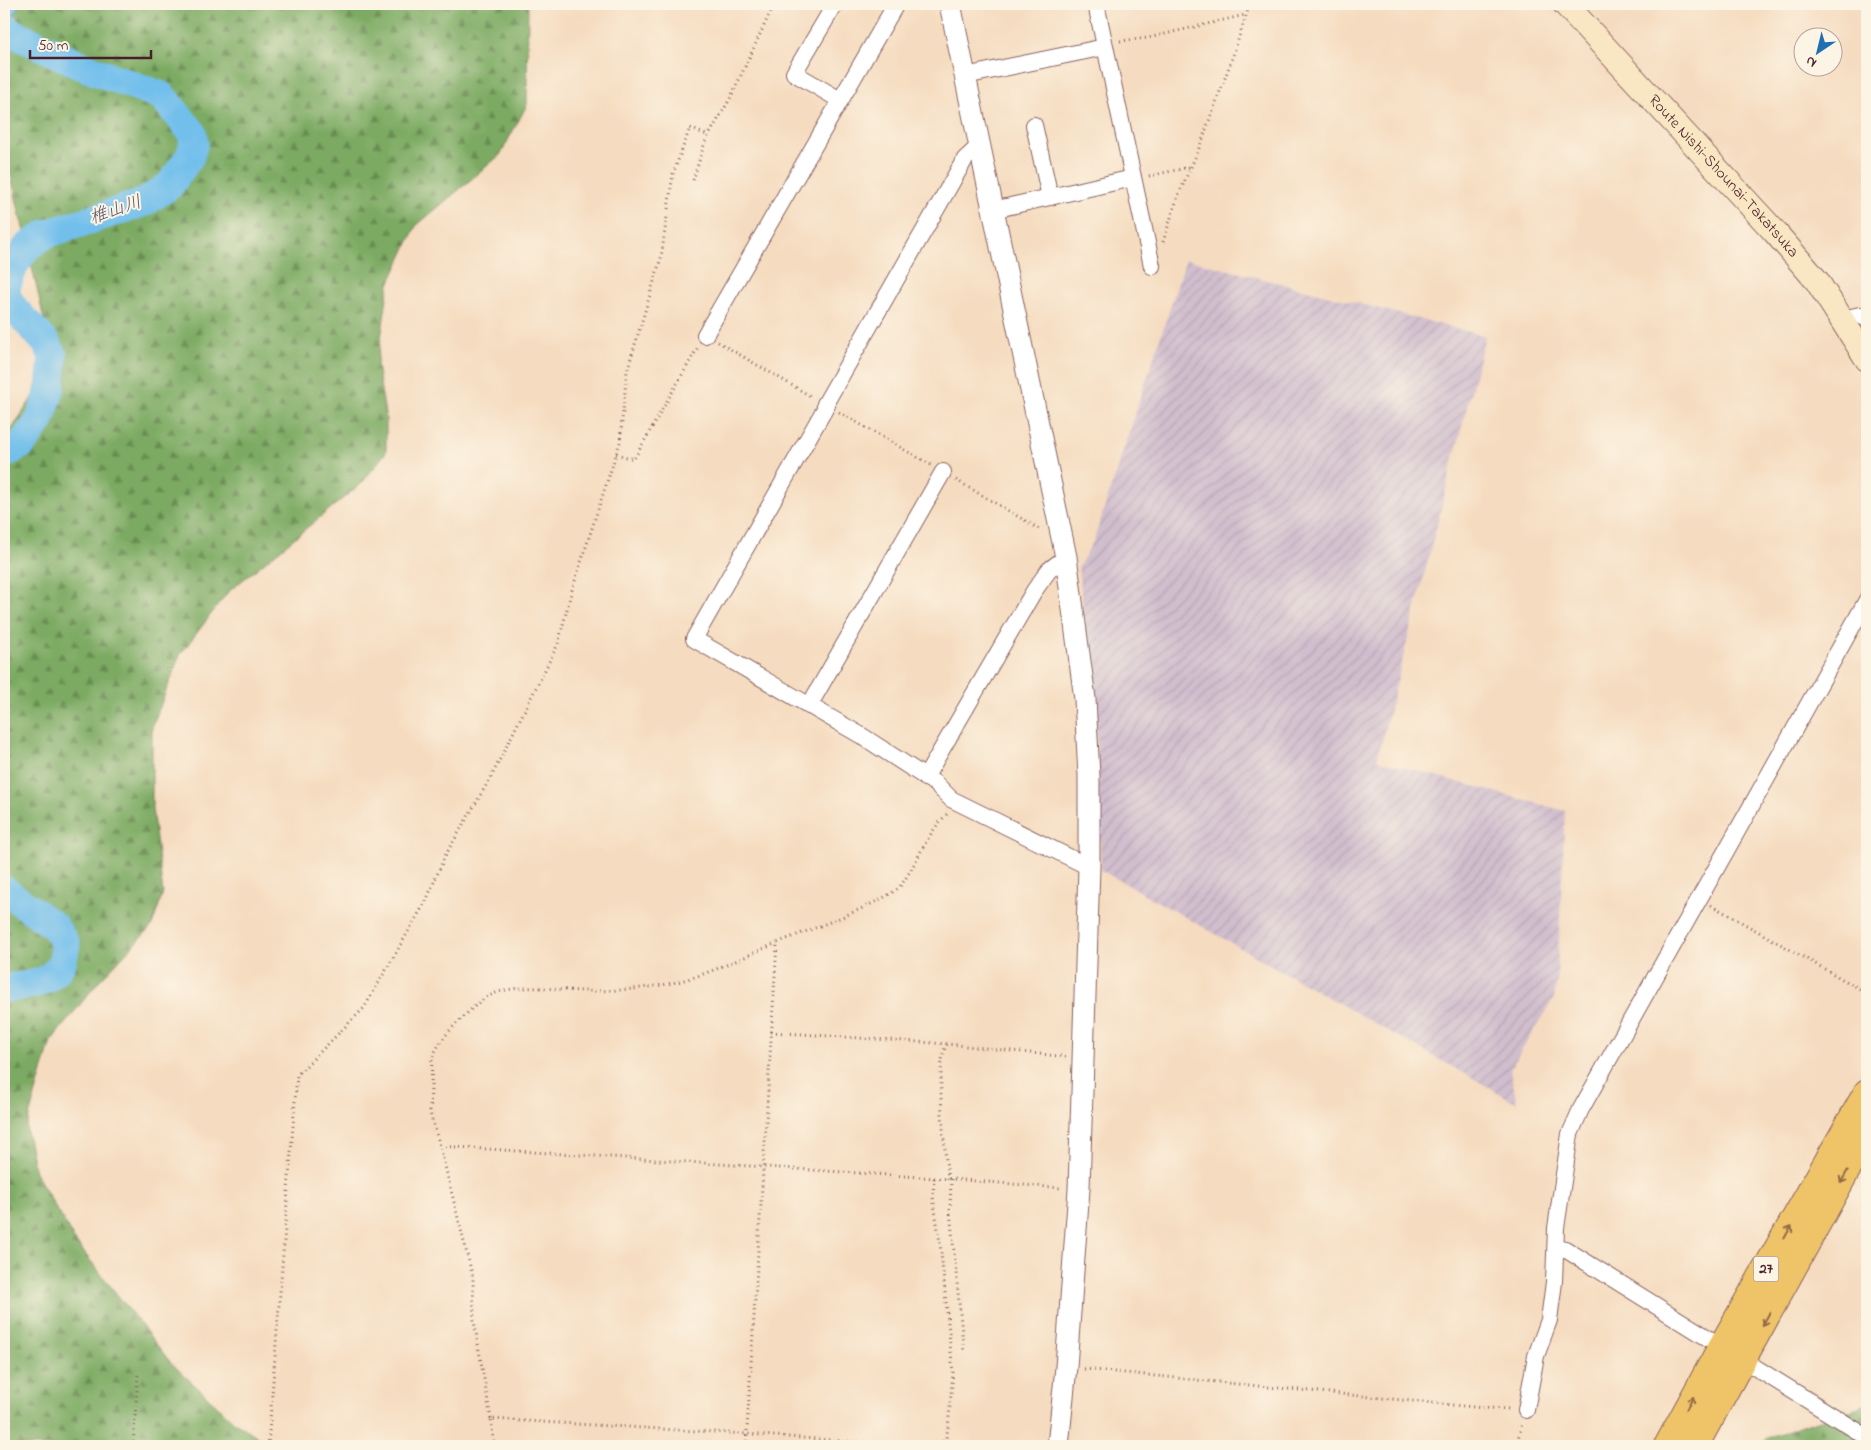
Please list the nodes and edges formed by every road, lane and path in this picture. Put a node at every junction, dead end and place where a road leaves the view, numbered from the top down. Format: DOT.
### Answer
graph roads {
  1 [pos="774,4"];
  2 [pos="835,4"];
  3 [pos="896,4"];
  4 [pos="950,4"];
  5 [pos="1096,4"];
  6 [pos="1250,4"];
  7 [pos="1565,4"];
  8 [pos="1246,15"];
  9 [pos="1104,45"];
  10 [pos="965,76"];
  11 [pos="840,100"];
  12 [pos="1034,125"];
  13 [pos="708,136"];
  14 [pos="980,144"];
  15 [pos="1190,167"];
  16 [pos="1134,179"];
  17 [pos="693,180"];
  18 [pos="1050,196"];
  19 [pos="993,210"];
  20 [pos="1152,266"];
  21 [pos="1842,319"];
  22 [pos="1867,319"];
  23 [pos="705,335"];
  24 [pos="1867,359"];
  25 [pos="826,405"];
  26 [pos="616,454"];
  27 [pos="943,472"];
  28 [pos="1066,557"];
  29 [pos="1867,600"];
  30 [pos="809,706"];
  31 [pos="925,778"];
  32 [pos="959,802"];
  33 [pos="1089,867"];
  34 [pos="1700,899"];
  35 [pos="776,943"];
  36 [pos="1867,993"];
  37 [pos="771,1032"];
  38 [pos="948,1044"];
  39 [pos="1083,1059"];
  40 [pos="1867,1092"];
  41 [pos="1867,1134"];
  42 [pos="440,1146"];
  43 [pos="764,1168"];
  44 [pos="934,1178"];
  45 [pos="949,1179"];
  46 [pos="1079,1189"];
  47 [pos="1556,1246"];
  48 [pos="964,1353"];
  49 [pos="1732,1353"];
  50 [pos="1066,1367"];
  51 [pos="138,1375"];
  52 [pos="1526,1410"];
  53 [pos="491,1419"];
  54 [pos="747,1434"];
  55 [pos="1867,1437"];
  56 [pos="133,1446"];
  57 [pos="268,1446"];
  58 [pos="494,1446"];
  59 [pos="746,1446"];
  60 [pos="913,1446"];
  61 [pos="940,1446"];
  62 [pos="1058,1446"];
  63 [pos="1516,1446"];
  64 [pos="1667,1446"];
  65 [pos="1695,1446"];
  1 -- 13 [label="path"];
  2 -- 11 [label="street"];
  3 -- 11 [label="street"];
  4 -- 10 [label="street"];
  5 -- 9 [label="street"];
  6 -- 8 [label="path"];
  7 -- 21 [label="main road, Route Nishi-Shounai-Takatsuka"];
  8 -- 9 [label="path"];
  8 -- 15 [label="path"];
  9 -- 10 [label="street"];
  9 -- 16 [label="street"];
  10 -- 14 [label="street"];
  11 -- 23 [label="street"];
  12 -- 18 [label="street"];
  13 -- 17 [label="path"];
  13 -- 26 [label="path"];
  14 -- 19 [label="street"];
  14 -- 25 [label="street"];
  15 -- 16 [label="path"];
  15 -- 20 [label="path"];
  16 -- 18 [label="street"];
  16 -- 20 [label="street"];
  18 -- 19 [label="street"];
  19 -- 28 [label="street"];
  21 -- 22 [label="street"];
  21 -- 24 [label="main road, Route Nishi-Shounai-Takatsuka"];
  23 -- 25 [label="path"];
  23 -- 26 [label="path"];
  25 -- 30 [label="street"];
  26 -- 57 [label="path"];
  27 -- 30 [label="street"];
  28 -- 31 [label="street"];
  28 -- 33 [label="street"];
  29 -- 34 [label="street"];
  30 -- 31 [label="street"];
  31 -- 32 [label="street"];
  32 -- 33 [label="street"];
  32 -- 35 [label="path"];
  33 -- 39 [label="street"];
  34 -- 36 [label="path"];
  34 -- 47 [label="street"];
  35 -- 37 [label="path"];
  35 -- 42 [label="path"];
  37 -- 38 [label="path"];
  37 -- 43 [label="path"];
  38 -- 39 [label="path"];
  38 -- 45 [label="path"];
  39 -- 46 [label="street"];
  49 -- 40 [label="main road, 27, one-way"];
  41 -- 49 [label="main road, 27, one-way"];
  42 -- 43 [label="path"];
  42 -- 53 [label="path"];
  43 -- 44 [label="path"];
  43 -- 54 [label="path"];
  44 -- 45 [label="path"];
  44 -- 61 [label="path"];
  45 -- 46 [label="path"];
  45 -- 48 [label="path"];
  46 -- 50 [label="street"];
  47 -- 49 [label="street"];
  47 -- 52 [label="street"];
  49 -- 55 [label="street"];
  64 -- 49 [label="main road, 27, one-way"];
  49 -- 65 [label="main road, 27"];
  50 -- 52 [label="path"];
  50 -- 62 [label="street"];
  51 -- 56 [label="path"];
  52 -- 63 [label="path"];
  53 -- 54 [label="path"];
  53 -- 58 [label="path"];
  54 -- 59 [label="path"];
  54 -- 60 [label="path"];
}
